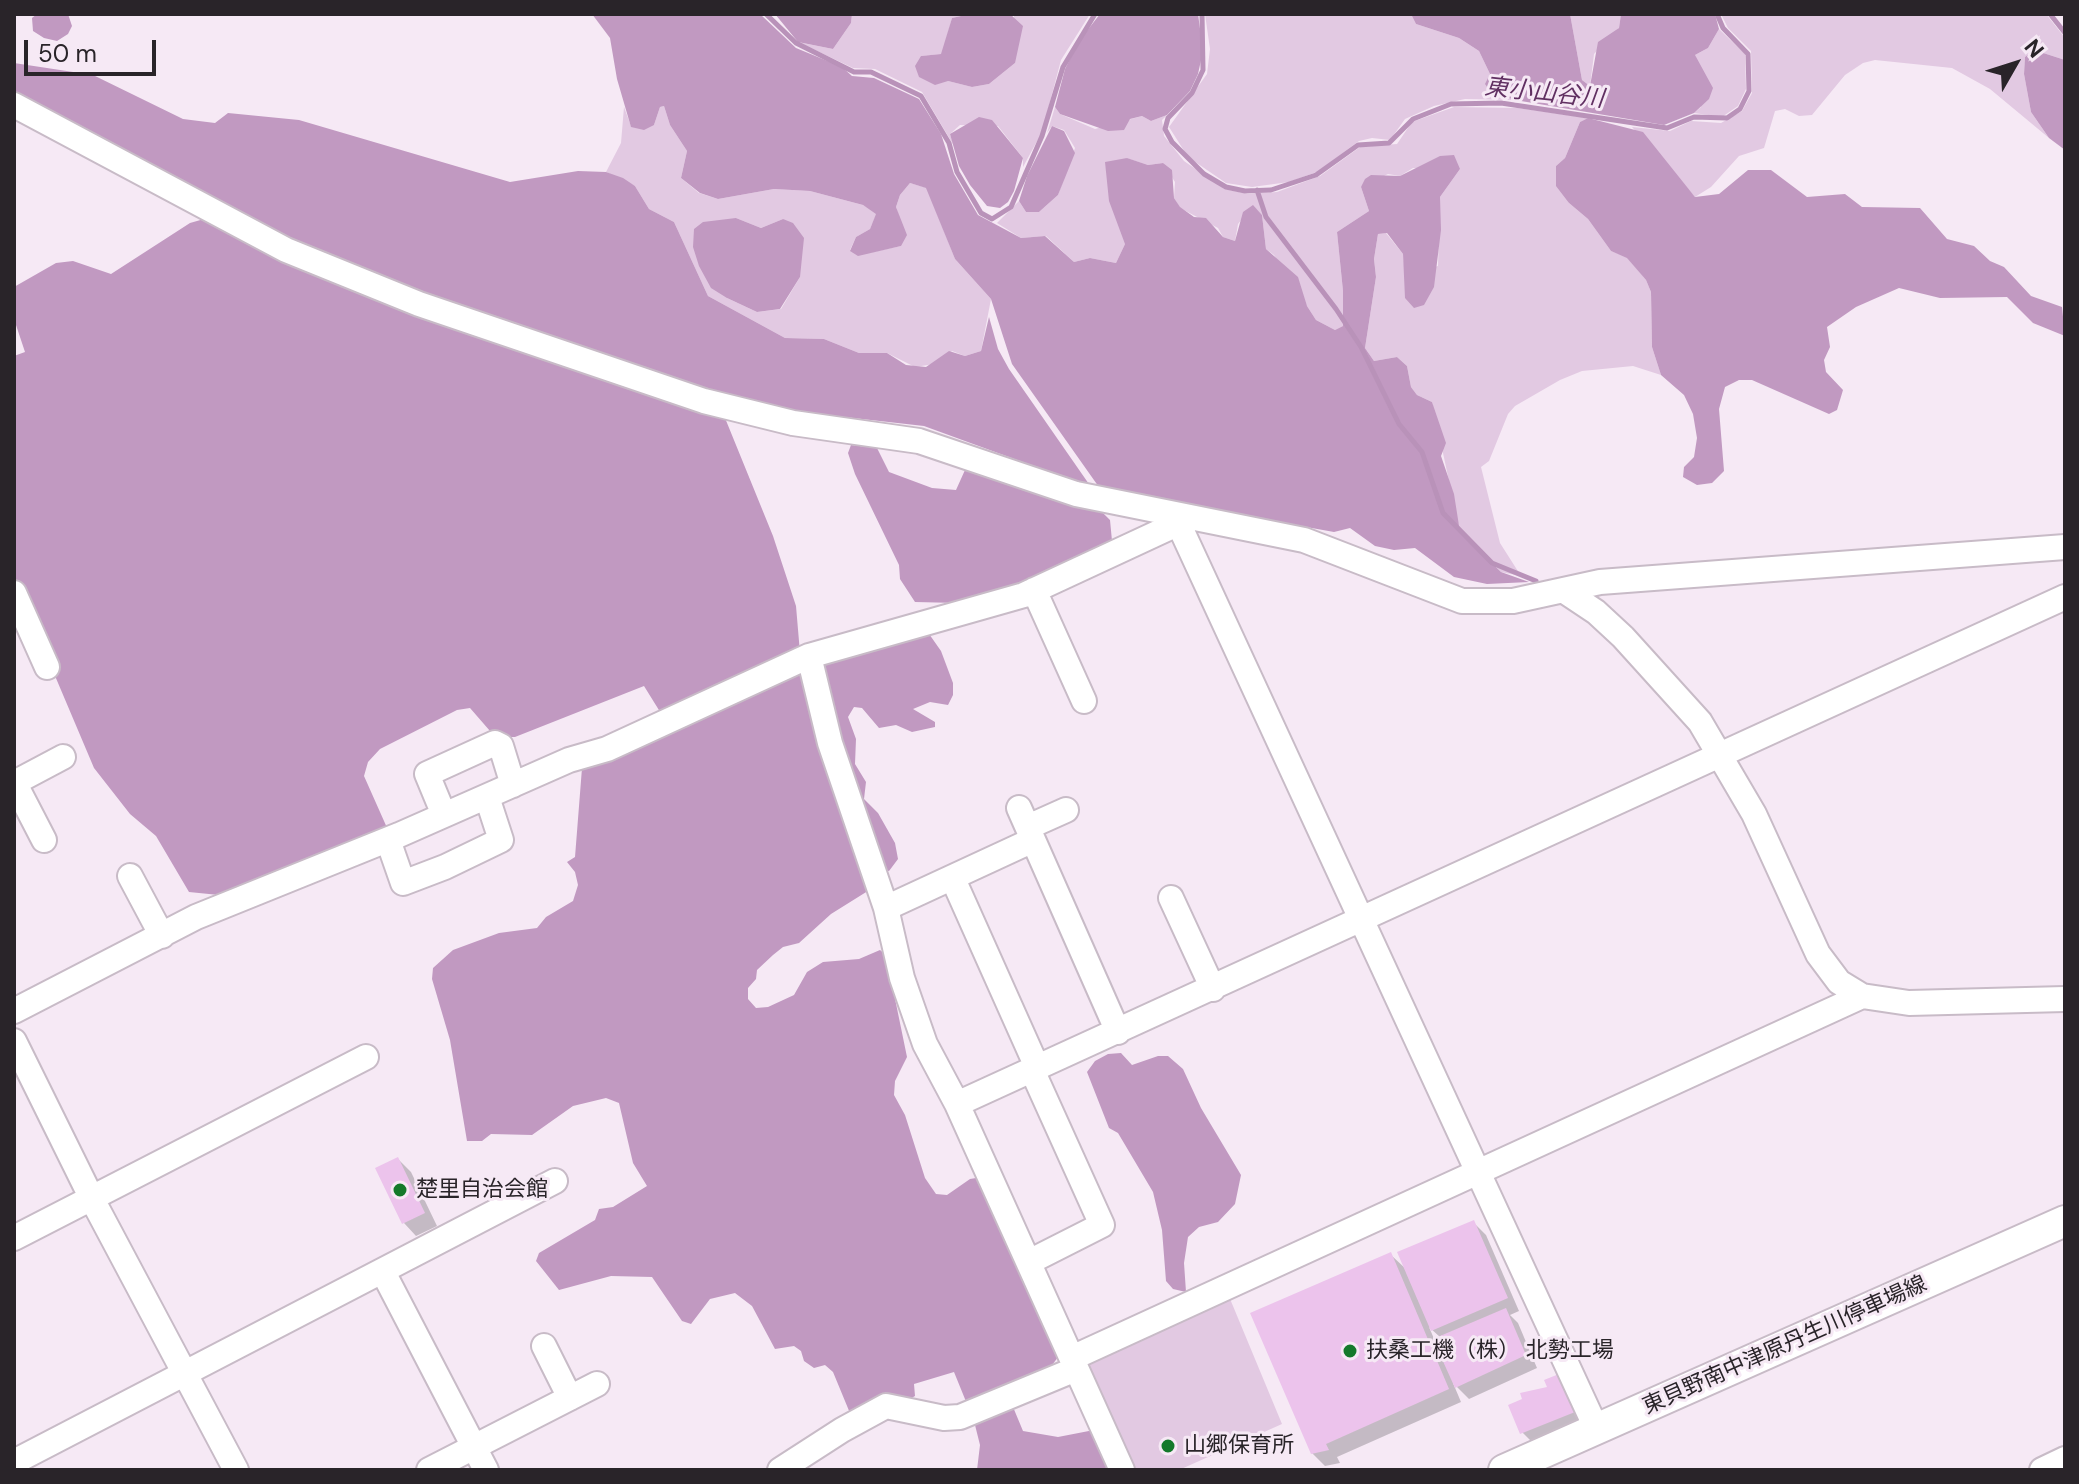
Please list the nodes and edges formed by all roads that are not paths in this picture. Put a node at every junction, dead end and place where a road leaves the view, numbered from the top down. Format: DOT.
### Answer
graph roads {
  1 [pos="14,105"];
  2 [pos="1177,520"];
  3 [pos="2065,547"];
  4 [pos="1034,590"];
  5 [pos="1566,592"];
  6 [pos="14,593"];
  7 [pos="2065,597"];
  8 [pos="809,656"];
  9 [pos="47,667"];
  10 [pos="1084,701"];
  11 [pos="1720,752"];
  12 [pos="63,757"];
  13 [pos="14,782"];
  14 [pos="513,785"];
  15 [pos="487,797"];
  16 [pos="1066,810"];
  17 [pos="444,815"];
  18 [pos="1026,825"];
  19 [pos="44,840"];
  20 [pos="388,840"];
  21 [pos="130,876"];
  22 [pos="953,879"];
  23 [pos="1171,898"];
  24 [pos="886,908"];
  25 [pos="1362,921"];
  26 [pos="162,936"];
  27 [pos="1213,989"];
  28 [pos="1862,996"];
  29 [pos="2065,999"];
  30 [pos="14,1011"];
  31 [pos="1118,1032"];
  32 [pos="14,1041"];
  33 [pos="366,1057"];
  34 [pos="1034,1068"];
  35 [pos="957,1104"];
  36 [pos="1479,1173"];
  37 [pos="555,1181"];
  38 [pos="92,1199"];
  39 [pos="2065,1221"];
  40 [pos="14,1238"];
  41 [pos="1029,1262"];
  42 [pos="383,1272"];
  43 [pos="544,1346"];
  44 [pos="1074,1363"];
  45 [pos="185,1375"];
  46 [pos="597,1384"];
  47 [pos="570,1398"];
  48 [pos="1597,1430"];
  49 [pos="474,1447"];
  50 [pos="2065,1459"];
  51 [pos="14,1462"];
  52 [pos="236,1470"];
  53 [pos="429,1470"];
  54 [pos="486,1470"];
  55 [pos="780,1470"];
  56 [pos="1122,1470"];
  57 [pos="1504,1470"];
  58 [pos="2042,1470"];
  1 -- 2 [label="street"];
  2 -- 4 [label="street"];
  2 -- 5 [label="street"];
  2 -- 25 [label="street"];
  3 -- 5 [label="street"];
  4 -- 8 [label="street"];
  4 -- 10 [label="street"];
  5 -- 11 [label="street"];
  6 -- 9 [label="street"];
  7 -- 11 [label="street"];
  8 -- 14 [label="street"];
  8 -- 24 [label="street"];
  11 -- 25 [label="street"];
  11 -- 28 [label="street"];
  12 -- 13 [label="street"];
  13 -- 19 [label="street"];
  14 -- 15 [label="street"];
  14 -- 17 [label="street"];
  15 -- 17 [label="street"];
  15 -- 20 [label="street"];
  16 -- 18 [label="street"];
  17 -- 20 [label="street"];
  18 -- 22 [label="street"];
  18 -- 31 [label="street"];
  20 -- 26 [label="street"];
  21 -- 26 [label="street"];
  22 -- 24 [label="street"];
  22 -- 34 [label="street"];
  23 -- 27 [label="street"];
  24 -- 35 [label="street"];
  25 -- 27 [label="street"];
  25 -- 36 [label="street"];
  26 -- 30 [label="street"];
  27 -- 31 [label="street"];
  28 -- 29 [label="street"];
  28 -- 36 [label="street"];
  31 -- 34 [label="street"];
  32 -- 38 [label="street"];
  33 -- 38 [label="street"];
  34 -- 35 [label="street"];
  34 -- 41 [label="street"];
  35 -- 41 [label="street"];
  36 -- 44 [label="street"];
  36 -- 48 [label="street"];
  37 -- 42 [label="street"];
  38 -- 40 [label="street"];
  38 -- 45 [label="street"];
  39 -- 48 [label="main road, 東貝野南中津原丹生川停車場線"];
  41 -- 44 [label="street"];
  42 -- 45 [label="street"];
  42 -- 49 [label="street"];
  43 -- 47 [label="street"];
  44 -- 55 [label="street"];
  44 -- 56 [label="street"];
  45 -- 51 [label="street"];
  45 -- 52 [label="street"];
  46 -- 47 [label="street"];
  47 -- 49 [label="street"];
  48 -- 57 [label="main road, 東貝野南中津原丹生川停車場線"];
  49 -- 53 [label="street"];
  49 -- 54 [label="street"];
  50 -- 58 [label="street"];
}
